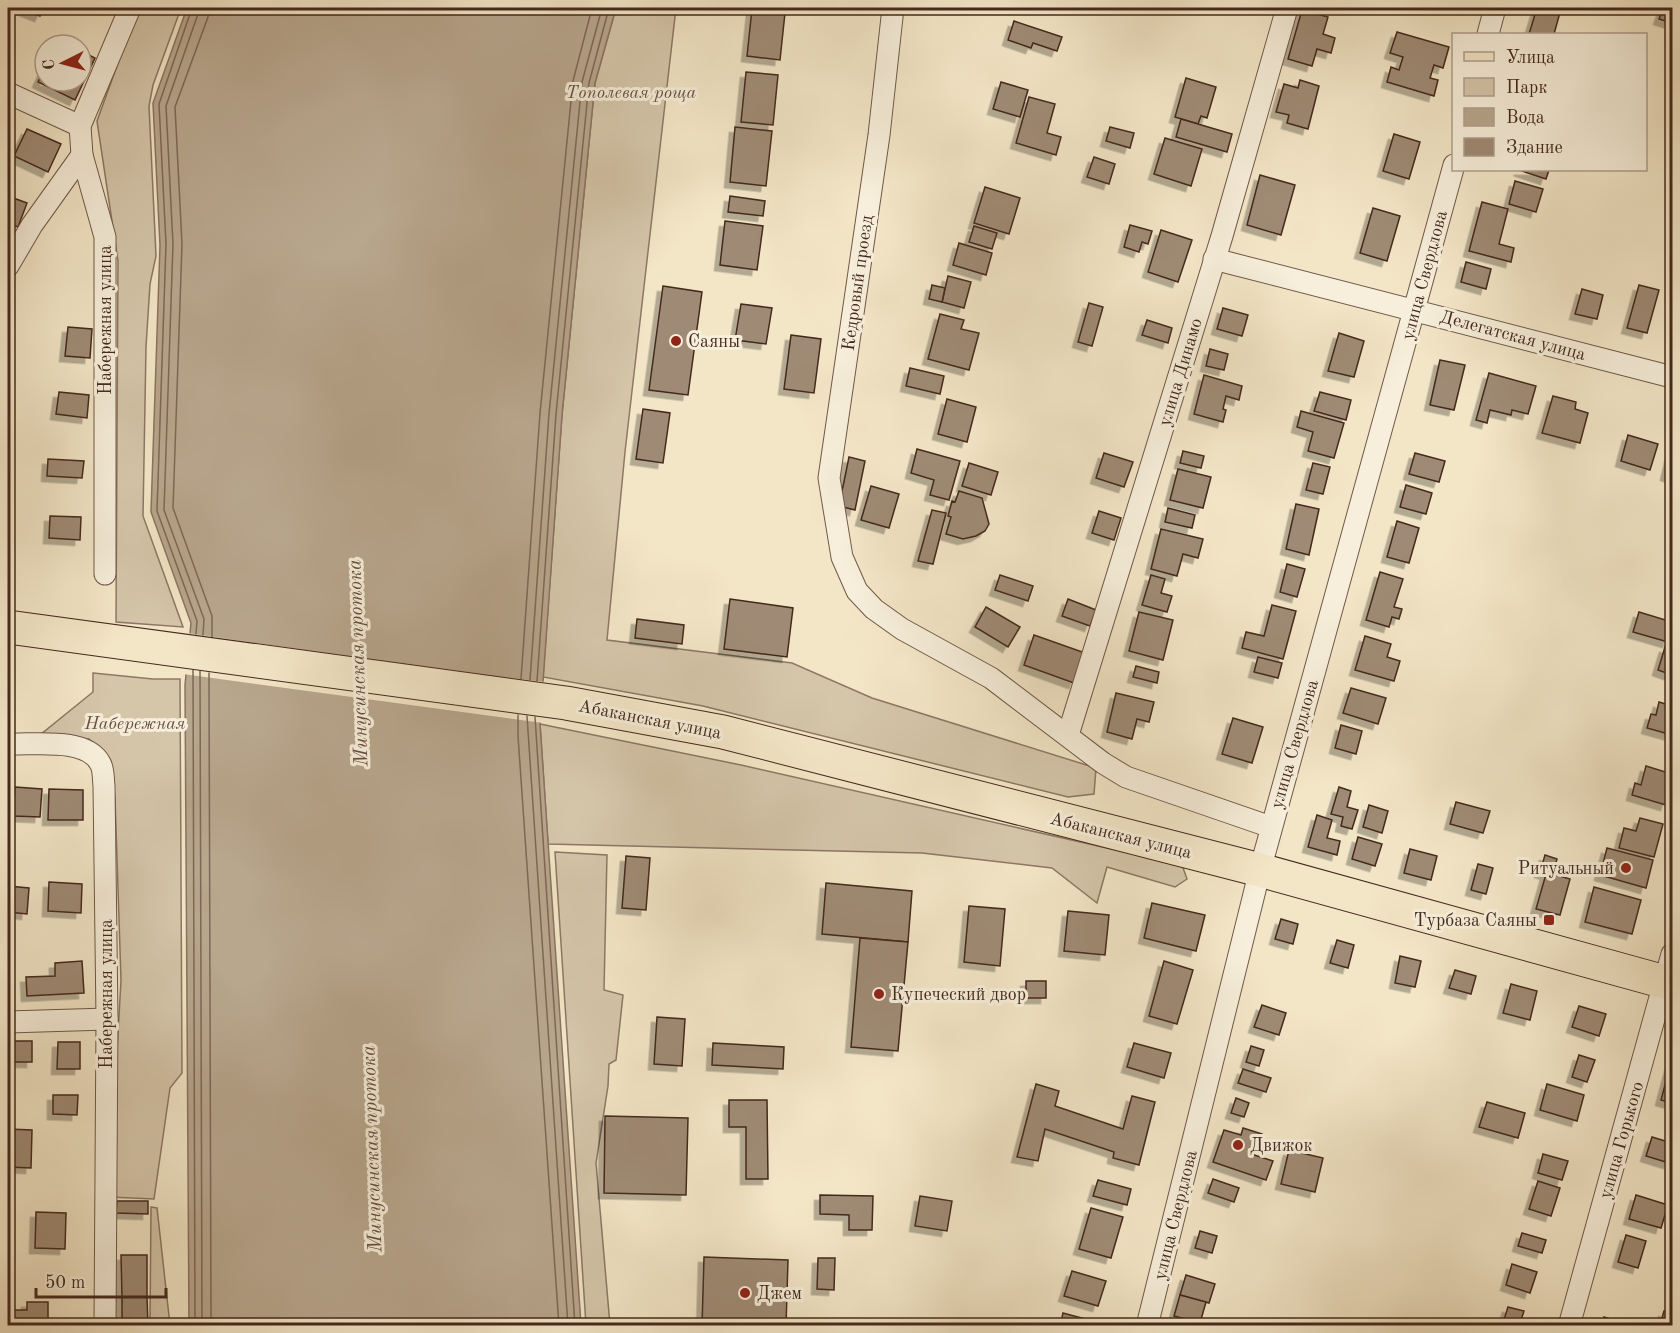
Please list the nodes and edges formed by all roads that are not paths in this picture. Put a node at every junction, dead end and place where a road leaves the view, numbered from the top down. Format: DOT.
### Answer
graph roads {
  1 [pos="130,8"];
  2 [pos="893,8"];
  3 [pos="1287,8"];
  4 [pos="1495,8"];
  5 [pos="1488,33"];
  6 [pos="8,93"];
  7 [pos="80,126"];
  8 [pos="81,155"];
  9 [pos="1452,171"];
  10 [pos="1214,259"];
  11 [pos="8,266"];
  12 [pos="1415,310"];
  13 [pos="1672,377"];
  14 [pos="105,574"];
  15 [pos="8,627"];
  16 [pos="1068,735"];
  17 [pos="8,744"];
  18 [pos="1271,827"];
  19 [pos="1260,870"];
  20 [pos="1670,974"];
  21 [pos="107,1019"];
  22 [pos="8,1022"];
  23 [pos="105,1326"];
  24 [pos="1147,1326"];
  25 [pos="1569,1326"];
  1 -- 7 [label="street, Набережная улица"];
  2 -- 16 [label="street, Кедровый проезд"];
  3 -- 10 [label="street, улица Динамо"];
  4 -- 5 [label="street"];
  6 -- 7 [label="street"];
  7 -- 8 [label="street, Набережная улица"];
  8 -- 11 [label="street"];
  8 -- 14 [label="street, Набережная улица"];
  9 -- 12 [label="street, улица Свердлова"];
  10 -- 12 [label="street, Делегатская улица"];
  10 -- 16 [label="street, улица Динамо"];
  12 -- 13 [label="street, Делегатская улица"];
  12 -- 18 [label="street, улица Свердлова"];
  15 -- 19 [label="main road, Абаканская улица"];
  16 -- 18 [label="street"];
  17 -- 21 [label="street, Набережная улица"];
  18 -- 19 [label="street, улица Свердлова"];
  19 -- 20 [label="main road, Абаканская улица"];
  19 -- 24 [label="street, улица Свердлова"];
  20 -- 25 [label="street, улица Горького"];
  21 -- 22 [label="street"];
  21 -- 23 [label="street, Набережная улица"];
}
